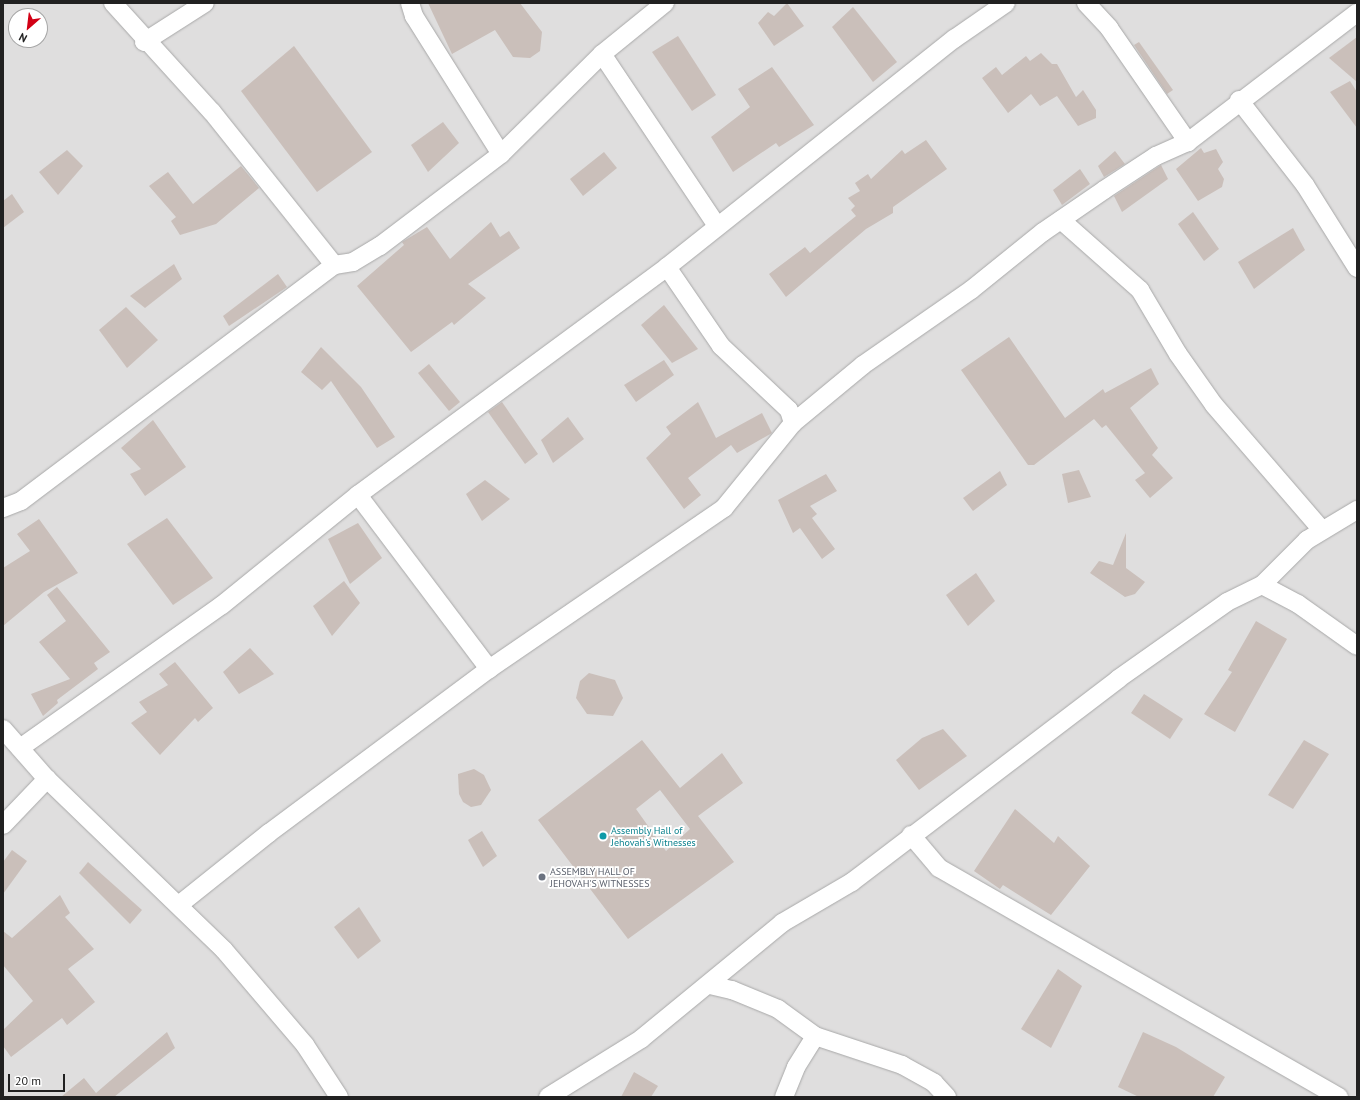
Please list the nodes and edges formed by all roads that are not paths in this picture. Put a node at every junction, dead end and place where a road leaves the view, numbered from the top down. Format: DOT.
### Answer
graph roads {
  1 [pos="113,3"];
  2 [pos="205,3"];
  3 [pos="410,3"];
  4 [pos="665,3"];
  5 [pos="1006,3"];
  6 [pos="1086,3"];
  7 [pos="1357,12"];
  8 [pos="144,42"];
  9 [pos="602,54"];
  10 [pos="1239,100"];
  11 [pos="1188,142"];
  12 [pos="501,154"];
  13 [pos="1061,220"];
  14 [pos="717,226"];
  15 [pos="334,265"];
  16 [pos="667,268"];
  17 [pos="1357,268"];
  18 [pos="793,423"];
  19 [pos="358,495"];
  20 [pos="3,508"];
  21 [pos="1357,510"];
  22 [pos="1322,530"];
  23 [pos="1262,586"];
  24 [pos="1357,646"];
  25 [pos="489,669"];
  26 [pos="3,729"];
  27 [pos="20,748"];
  28 [pos="47,779"];
  29 [pos="3,825"];
  30 [pos="911,835"];
  31 [pos="180,904"];
  32 [pos="710,985"];
  33 [pos="815,1036"];
  34 [pos="339,1097"];
  35 [pos="548,1097"];
  36 [pos="784,1097"];
  37 [pos="948,1097"];
  38 [pos="1339,1097"];
  1 -- 8 [label="street"];
  2 -- 8 [label="street"];
  3 -- 12 [label="street"];
  4 -- 9 [label="street"];
  5 -- 14 [label="street"];
  6 -- 11 [label="street"];
  7 -- 10 [label="street"];
  8 -- 15 [label="street"];
  9 -- 12 [label="street"];
  9 -- 14 [label="street"];
  10 -- 11 [label="street"];
  10 -- 17 [label="street"];
  11 -- 13 [label="street"];
  12 -- 15 [label="street"];
  13 -- 18 [label="street"];
  13 -- 22 [label="street"];
  14 -- 16 [label="street"];
  15 -- 20 [label="street"];
  16 -- 18 [label="street"];
  16 -- 19 [label="street"];
  18 -- 25 [label="street"];
  19 -- 25 [label="street"];
  19 -- 27 [label="street"];
  21 -- 22 [label="street"];
  22 -- 23 [label="street"];
  23 -- 24 [label="street"];
  23 -- 30 [label="street"];
  25 -- 31 [label="street"];
  26 -- 27 [label="street"];
  27 -- 28 [label="street"];
  28 -- 29 [label="street"];
  28 -- 31 [label="street"];
  30 -- 32 [label="street"];
  30 -- 38 [label="street"];
  31 -- 34 [label="street"];
  32 -- 33 [label="street"];
  32 -- 35 [label="street"];
  33 -- 36 [label="street"];
  33 -- 37 [label="street"];
}
